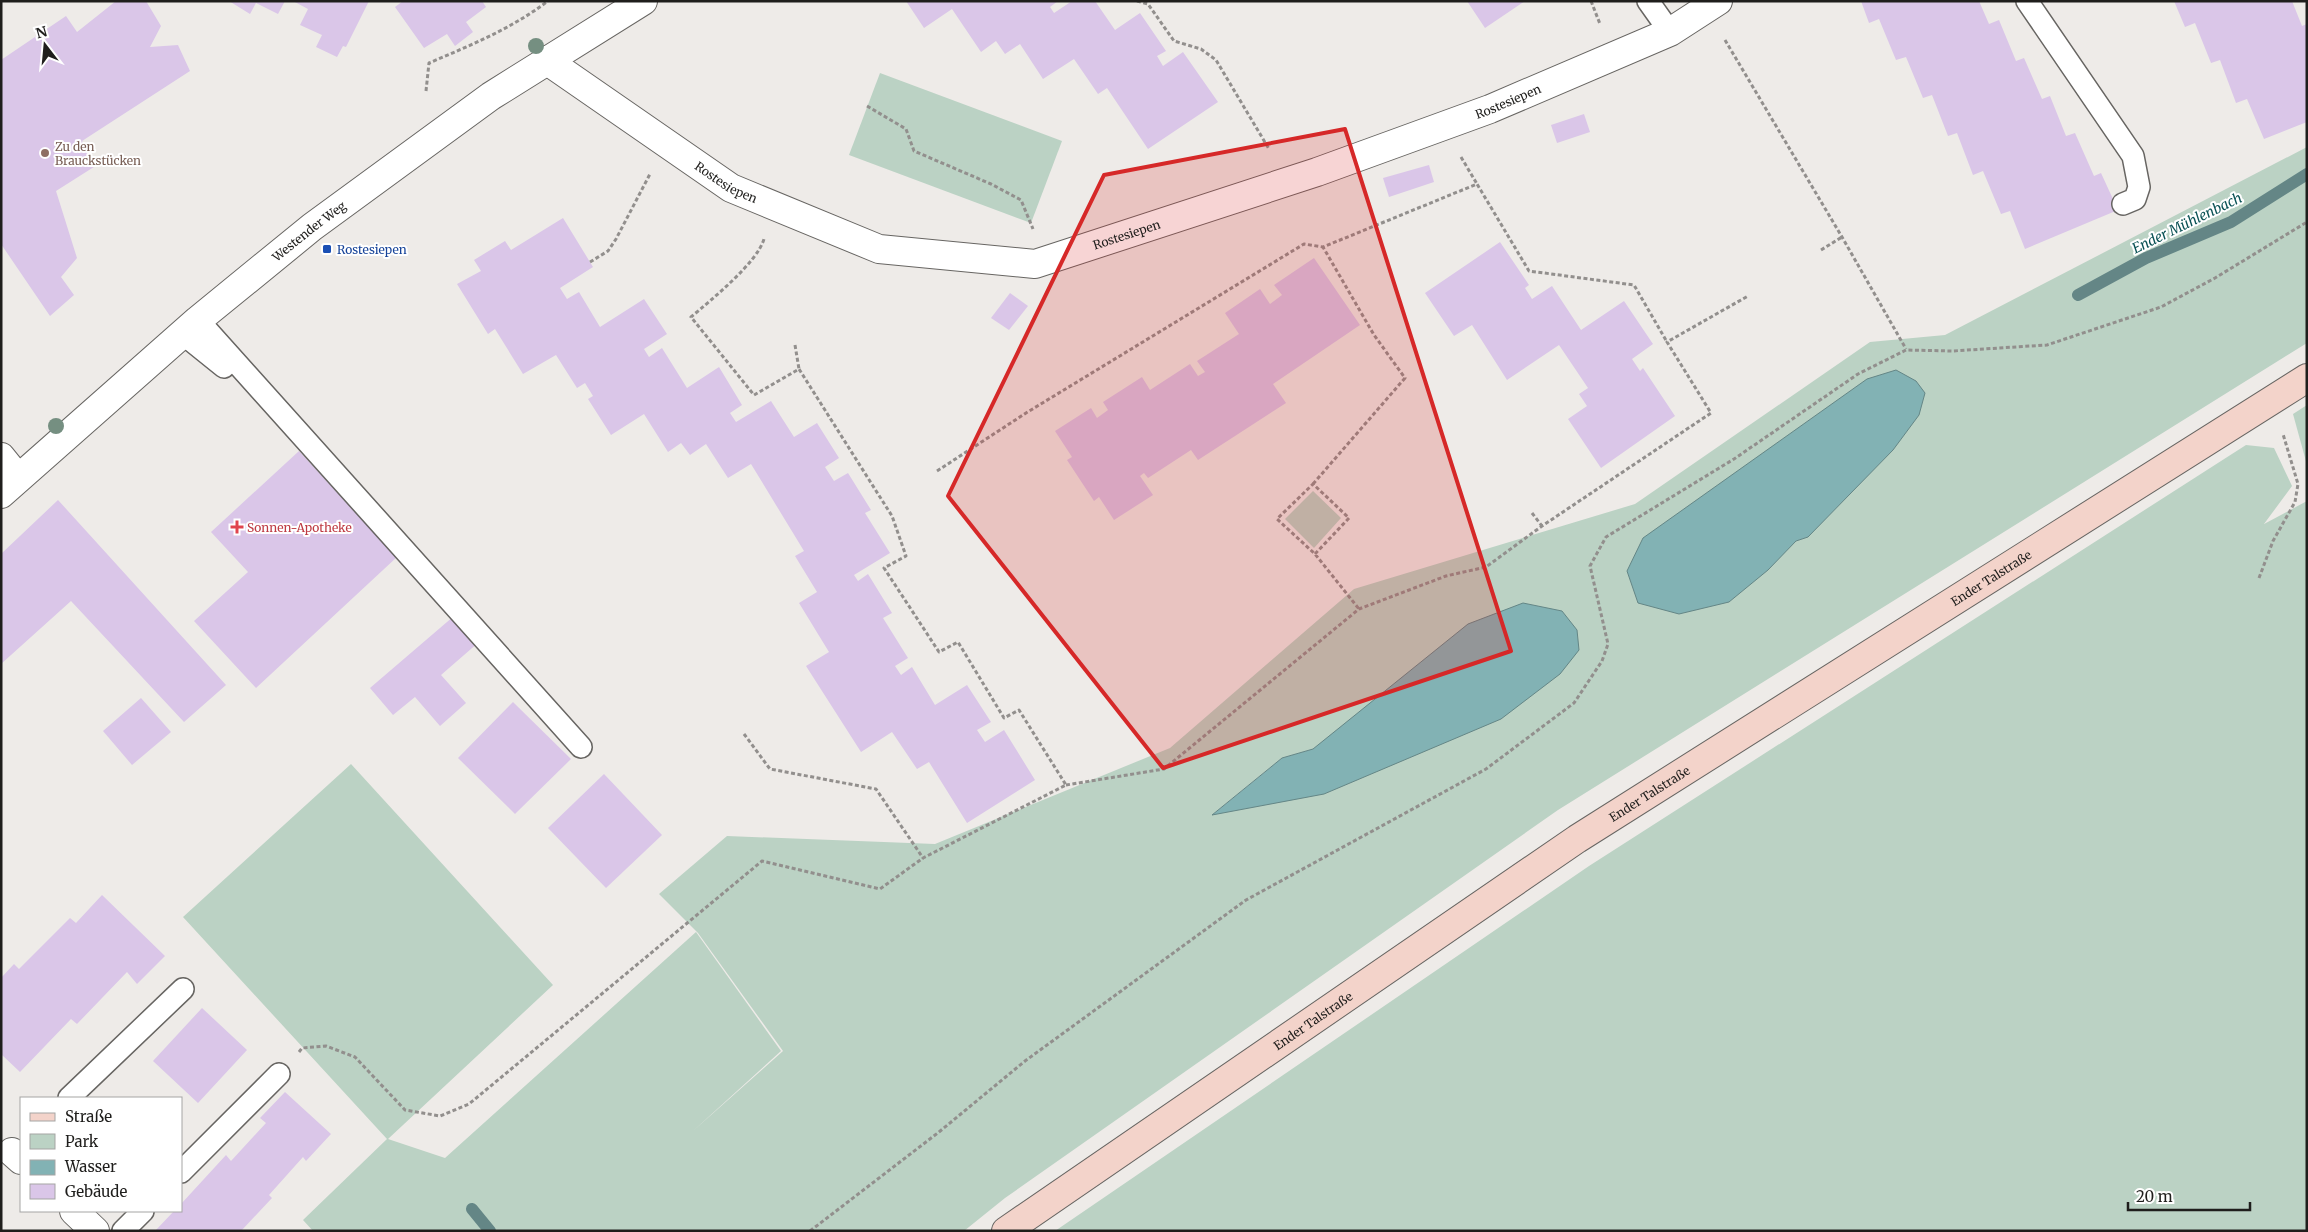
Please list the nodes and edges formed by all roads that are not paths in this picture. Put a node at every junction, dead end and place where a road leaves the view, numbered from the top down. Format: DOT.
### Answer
graph roads {
  1 [pos="643,1"];
  2 [pos="1648,1"];
  3 [pos="2027,1"];
  4 [pos="1710,7"];
  5 [pos="1670,32"];
  6 [pos="546,60"];
  7 [pos="2123,204"];
  8 [pos="191,327"];
  9 [pos="224,367"];
  10 [pos="2307,378"];
  11 [pos="7,476"];
  12 [pos="581,747"];
  13 [pos="182,989"];
  14 [pos="279,1074"];
  15 [pos="70,1097"];
  16 [pos="182,1171"];
  17 [pos="75,1212"];
  18 [pos="142,1212"];
  19 [pos="95,1231"];
  20 [pos="123,1231"];
  21 [pos="1006,1231"];
  1 -- 6 [label="street, Westender Weg"];
  2 -- 5 [label="lane"];
  3 -- 7 [label="lane"];
  4 -- 5 [label="street, Rostesiepen"];
  5 -- 6 [label="street, Rostesiepen"];
  6 -- 8 [label="street, Westender Weg"];
  8 -- 9 [label="lane"];
  8 -- 11 [label="street, Westender Weg"];
  8 -- 12 [label="lane"];
  10 -- 21 [label="main road, Ender Talstraße"];
  13 -- 15 [label="lane"];
  14 -- 16 [label="lane"];
  17 -- 19 [label="street"];
  18 -- 20 [label="lane"];
}
